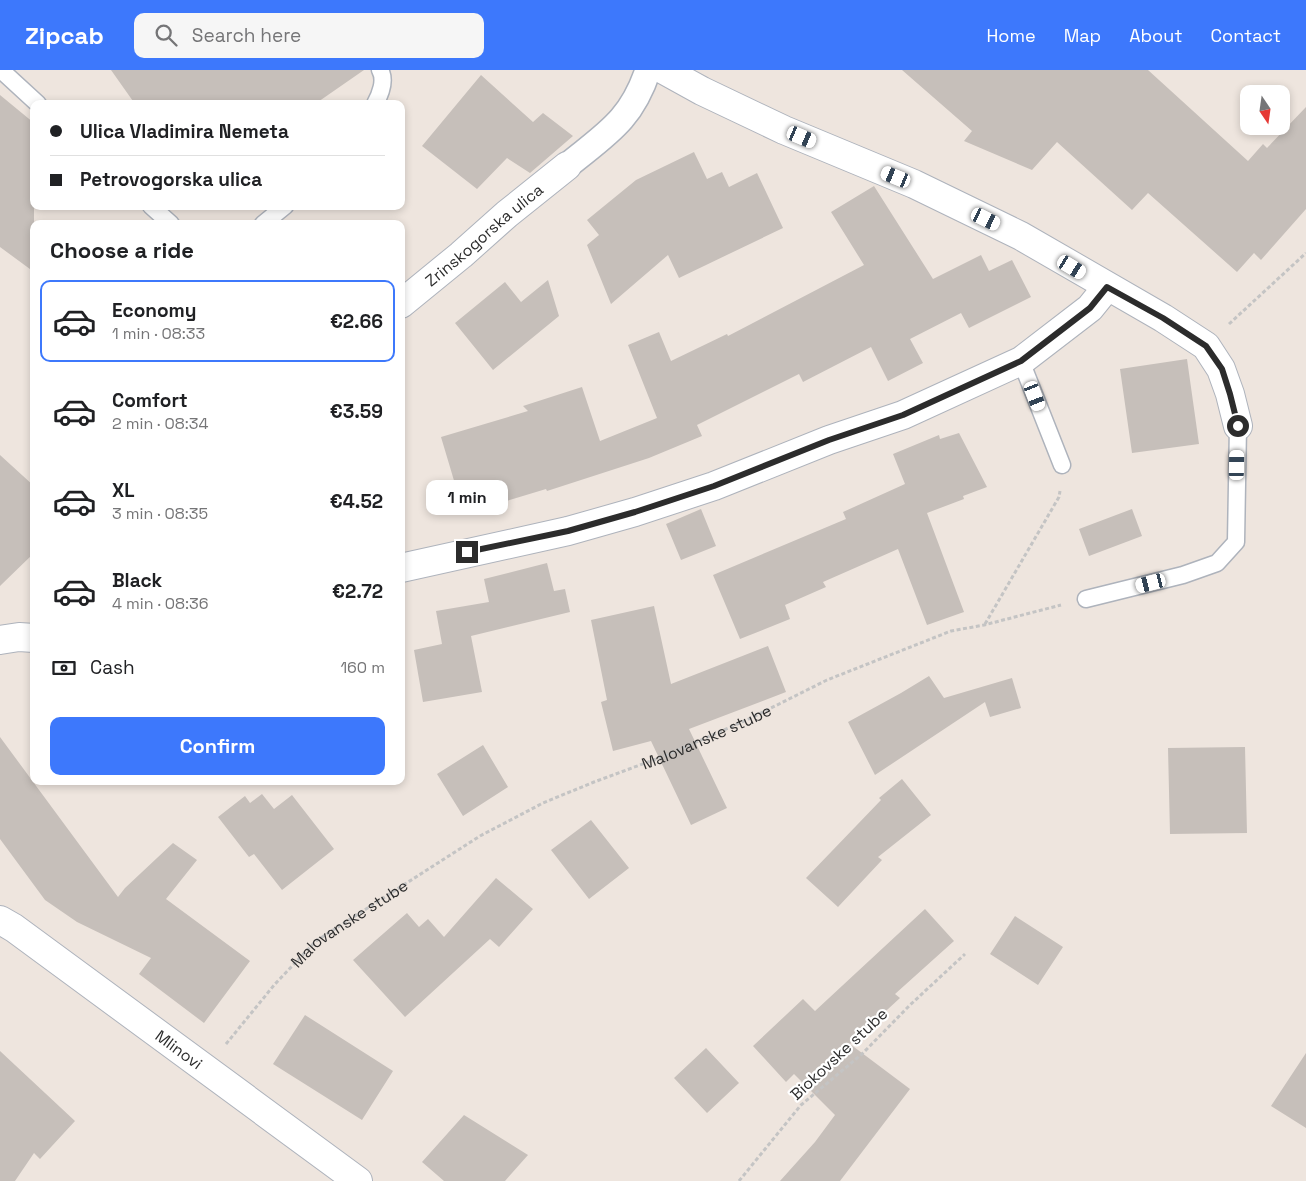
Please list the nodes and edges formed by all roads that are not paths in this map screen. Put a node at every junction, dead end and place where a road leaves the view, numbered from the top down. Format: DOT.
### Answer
graph roads {
  1 [pos="1,70"];
  2 [pos="380,70"];
  3 [pos="648,70"];
  4 [pos="664,70"];
  5 [pos="34,100"];
  6 [pos="377,100"];
  7 [pos="567,166"];
  8 [pos="155,210"];
  9 [pos="280,210"];
  10 [pos="167,220"];
  11 [pos="268,220"];
  12 [pos="1107,287"];
  13 [pos="405,301"];
  14 [pos="1021,361"];
  15 [pos="1238,426"];
  16 [pos="1062,465"];
  17 [pos="405,567"];
  18 [pos="1086,599"];
  19 [pos="30,638"];
  20 [pos="0,640"];
  21 [pos="0,920"];
  22 [pos="358,1181"];
  1 -- 5 [label="lane"];
  2 -- 6 [label="lane"];
  3 -- 7 [label="street"];
  4 -- 12 [label="street"];
  7 -- 13 [label="street, Zrinskogorska ulica"];
  8 -- 10 [label="lane"];
  9 -- 11 [label="lane"];
  12 -- 14 [label="street"];
  12 -- 15 [label="street"];
  14 -- 16 [label="lane"];
  14 -- 17 [label="street"];
  15 -- 18 [label="lane"];
  19 -- 20 [label="street"];
  21 -- 22 [label="street, Mlinovi"];
}
